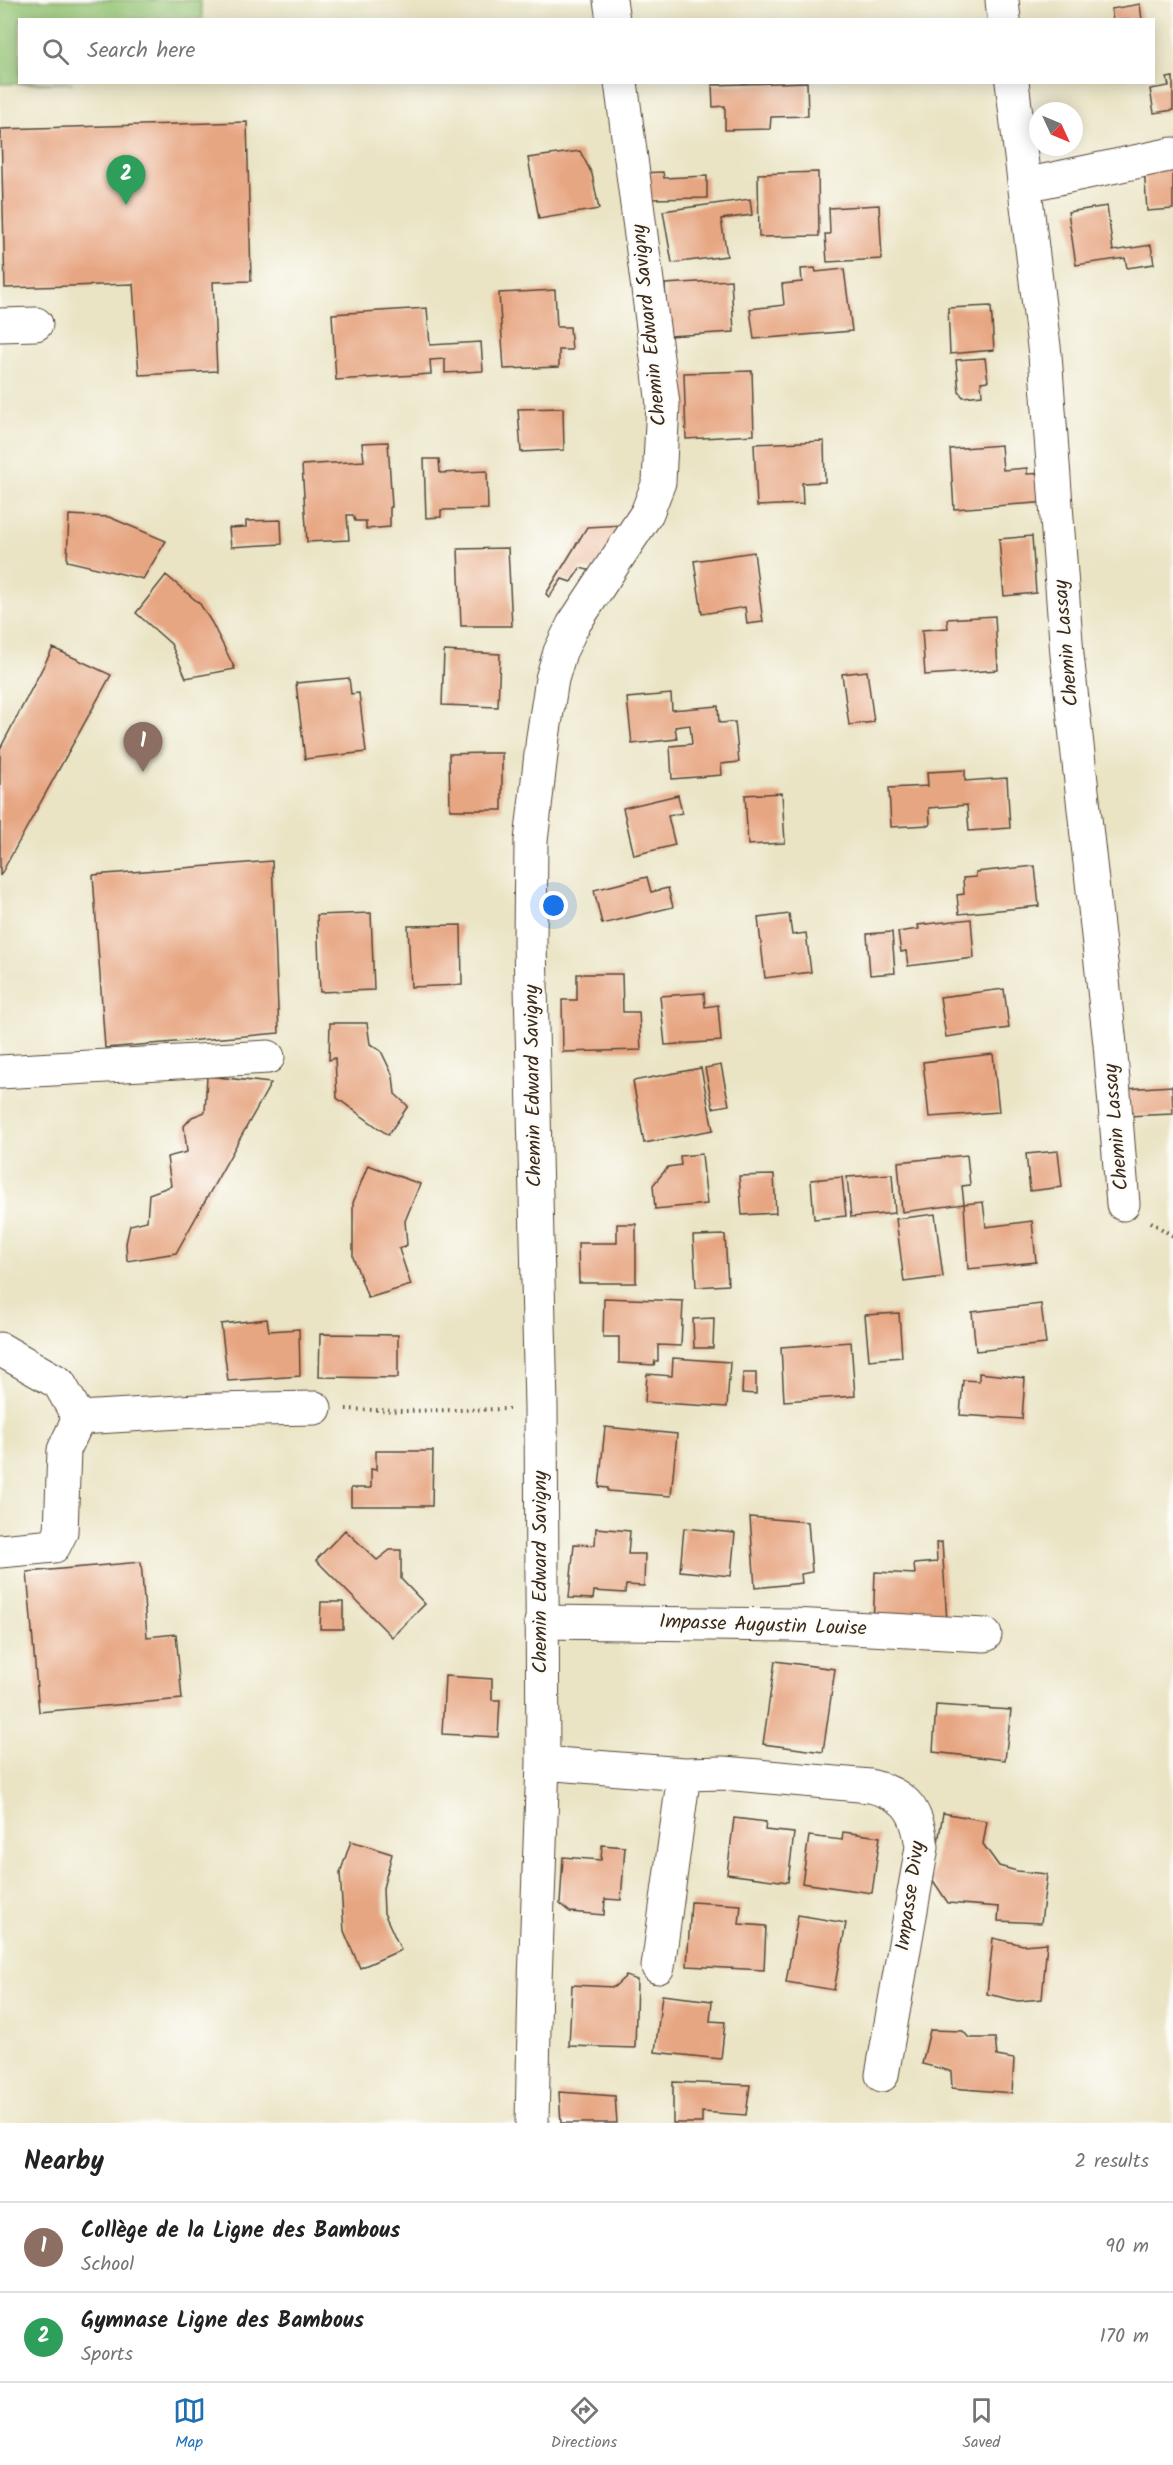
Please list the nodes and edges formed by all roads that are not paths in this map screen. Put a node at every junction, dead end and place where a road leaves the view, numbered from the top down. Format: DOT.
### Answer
graph roads {
  1 [pos="610,0"];
  2 [pos="1002,0"];
  3 [pos="613,18"];
  4 [pos="1004,18"];
  5 [pos="621,84"];
  6 [pos="1012,84"];
  7 [pos="1173,154"];
  8 [pos="1025,185"];
  9 [pos="36,324"];
  10 [pos="0,325"];
  11 [pos="268,1057"];
  12 [pos="0,1072"];
  13 [pos="1123,1204"];
  14 [pos="0,1349"];
  15 [pos="315,1408"];
  16 [pos="80,1418"];
  17 [pos="0,1551"];
  18 [pos="541,1622"];
  19 [pos="985,1635"];
  20 [pos="543,1763"];
  21 [pos="684,1774"];
  22 [pos="658,1967"];
  23 [pos="882,2075"];
  24 [pos="532,2123"];
  1 -- 3 [label="street"];
  2 -- 4 [label="street"];
  5 -- 18 [label="street, Chemin Edward Savigny"];
  6 -- 8 [label="street, Chemin Lassay"];
  7 -- 8 [label="street"];
  8 -- 13 [label="street, Chemin Lassay"];
  9 -- 10 [label="street"];
  11 -- 12 [label="street"];
  14 -- 16 [label="street"];
  15 -- 16 [label="street"];
  16 -- 17 [label="street"];
  18 -- 19 [label="street, Impasse Augustin Louise"];
  18 -- 20 [label="street, Chemin Edward Savigny"];
  20 -- 21 [label="street, Impasse Divy"];
  20 -- 24 [label="street, Chemin Edward Savigny"];
  21 -- 22 [label="street"];
  21 -- 23 [label="street, Impasse Divy"];
}
